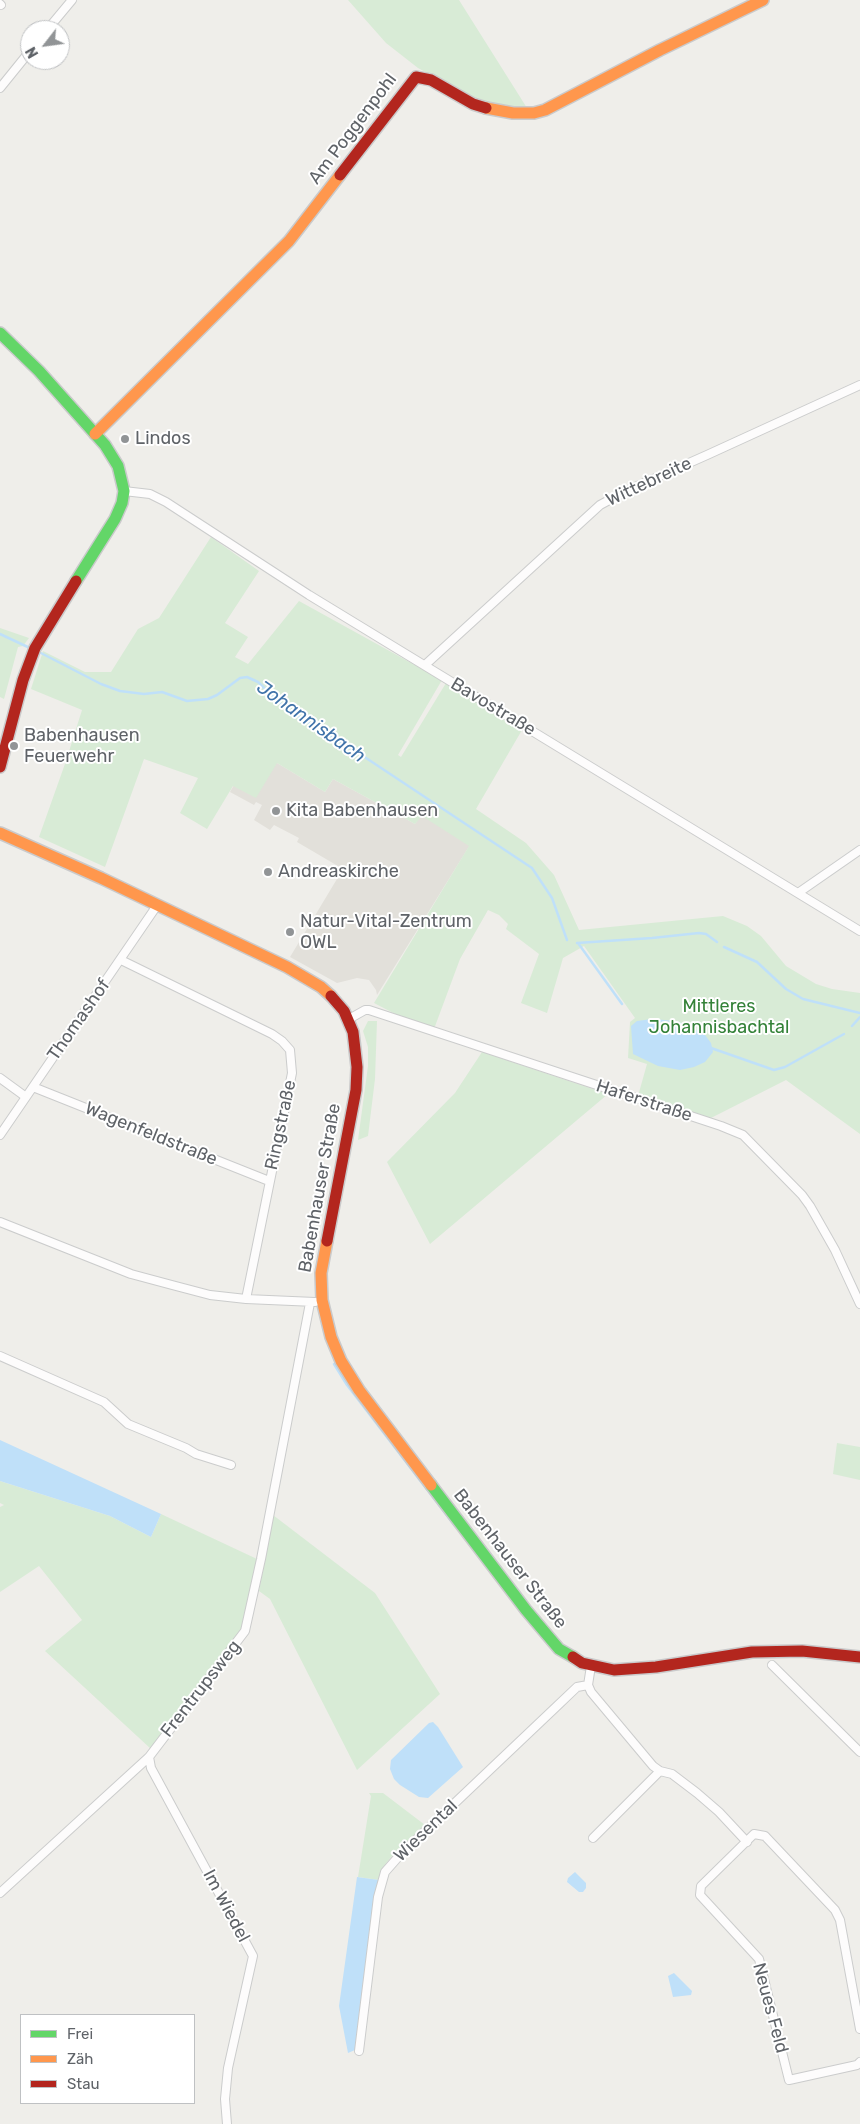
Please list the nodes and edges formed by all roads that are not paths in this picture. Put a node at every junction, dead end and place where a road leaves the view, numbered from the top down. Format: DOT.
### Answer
graph roads {
  1 [pos="72,0"];
  2 [pos="764,0"];
  3 [pos="55,20"];
  4 [pos="20,63"];
  5 [pos="0,88"];
  6 [pos="0,334"];
  7 [pos="860,385"];
  8 [pos="96,434"];
  9 [pos="124,492"];
  10 [pos="425,665"];
  11 [pos="0,767"];
  12 [pos="0,833"];
  13 [pos="860,850"];
  14 [pos="798,893"];
  15 [pos="158,904"];
  16 [pos="860,931"];
  17 [pos="121,960"];
  18 [pos="349,1019"];
  19 [pos="0,1078"];
  20 [pos="33,1087"];
  21 [pos="26,1096"];
  22 [pos="0,1135"];
  23 [pos="269,1181"];
  24 [pos="0,1222"];
  25 [pos="246,1299"];
  26 [pos="322,1300"];
  27 [pos="310,1303"];
  28 [pos="860,1304"];
  29 [pos="0,1356"];
  30 [pos="231,1465"];
  31 [pos="860,1657"];
  32 [pos="772,1665"];
  33 [pos="590,1666"];
  34 [pos="588,1685"];
  35 [pos="860,1752"];
  36 [pos="149,1757"];
  37 [pos="660,1771"];
  38 [pos="593,1838"];
  39 [pos="746,1842"];
  40 [pos="0,1893"];
  41 [pos="860,2029"];
  42 [pos="359,2051"];
  43 [pos="860,2062"];
  44 [pos="227,2124"];
  1 -- 3 [label="street"];
  2 -- 8 [label="main road, Am Poggenpohl"];
  4 -- 5 [label="street"];
  6 -- 8 [label="main road"];
  7 -- 10 [label="street, Wittebreite"];
  8 -- 9 [label="main road"];
  9 -- 10 [label="street, Bavostraße"];
  9 -- 11 [label="main road"];
  10 -- 14 [label="street, Bavostraße"];
  12 -- 15 [label="main road, Babenhauser Straße"];
  13 -- 14 [label="street"];
  14 -- 16 [label="street, Bavostraße"];
  15 -- 17 [label="street, Thomashof"];
  15 -- 18 [label="main road, Babenhauser Straße"];
  17 -- 20 [label="street, Thomashof"];
  17 -- 23 [label="street, Ringstraße"];
  18 -- 26 [label="main road, Babenhauser Straße"];
  18 -- 28 [label="street, Haferstraße"];
  19 -- 21 [label="street"];
  20 -- 21 [label="street, Thomashof"];
  20 -- 23 [label="street, Wagenfeldstraße"];
  21 -- 22 [label="street, Thomashof"];
  23 -- 25 [label="street, Ringstraße"];
  24 -- 25 [label="street"];
  25 -- 27 [label="street"];
  26 -- 27 [label="street"];
  26 -- 33 [label="main road, Babenhauser Straße"];
  27 -- 36 [label="street, Frentrupsweg"];
  29 -- 30 [label="street"];
  31 -- 33 [label="main road, Babenhauser Straße"];
  32 -- 35 [label="street"];
  33 -- 34 [label="street"];
  34 -- 37 [label="street"];
  34 -- 42 [label="street, Wiesental"];
  36 -- 40 [label="street, Frentrupsweg"];
  36 -- 44 [label="street, Im Wiedel"];
  37 -- 38 [label="street"];
  37 -- 39 [label="street"];
  39 -- 41 [label="street"];
  39 -- 43 [label="street, Neues Feld"];
}
